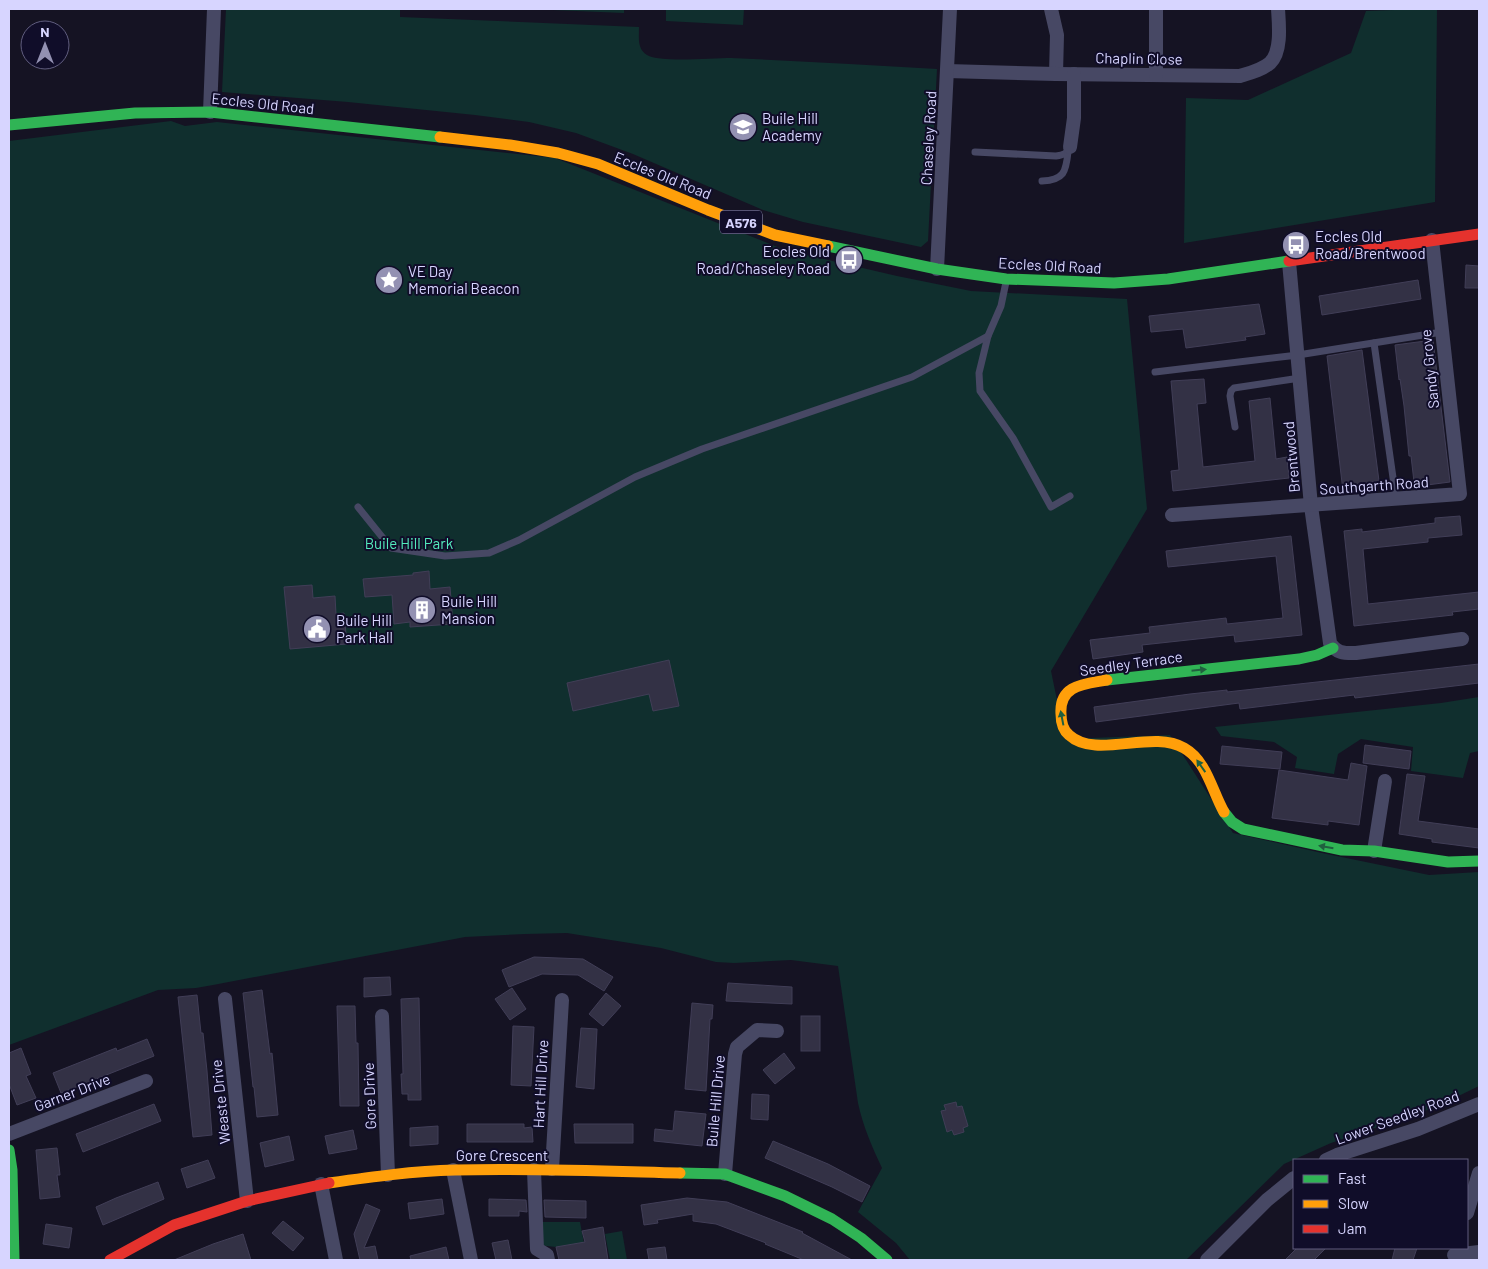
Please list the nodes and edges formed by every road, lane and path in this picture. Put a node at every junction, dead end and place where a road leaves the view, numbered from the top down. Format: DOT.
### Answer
graph roads {
  1 [pos="214,9"];
  2 [pos="950,9"];
  3 [pos="1051,9"];
  4 [pos="1156,9"];
  5 [pos="1278,9"];
  6 [pos="948,71"];
  7 [pos="1056,74"];
  8 [pos="1074,74"];
  9 [pos="1156,75"];
  10 [pos="210,112"];
  11 [pos="9,124"];
  12 [pos="1069,150"];
  13 [pos="975,152"];
  14 [pos="1042,181"];
  15 [pos="1479,234"];
  16 [pos="1432,240"];
  17 [pos="1289,262"];
  18 [pos="937,269"];
  19 [pos="1006,279"];
  20 [pos="1442,332"];
  21 [pos="988,336"];
  22 [pos="1374,343"];
  23 [pos="1298,354"];
  24 [pos="1155,372"];
  25 [pos="1300,378"];
  26 [pos="1234,428"];
  27 [pos="1460,494"];
  28 [pos="1070,496"];
  29 [pos="1396,499"];
  30 [pos="1311,506"];
  31 [pos="358,507"];
  32 [pos="1172,515"];
  33 [pos="1462,639"];
  34 [pos="1333,648"];
  35 [pos="1385,781"];
  36 [pos="1374,851"];
  37 [pos="1479,862"];
  38 [pos="225,999"];
  39 [pos="562,1000"];
  40 [pos="382,1016"];
  41 [pos="777,1031"];
  42 [pos="146,1081"];
  43 [pos="1479,1104"];
  44 [pos="9,1134"];
  45 [pos="9,1150"];
  46 [pos="1328,1159"];
  47 [pos="552,1169"];
  48 [pos="453,1170"];
  49 [pos="534,1170"];
  50 [pos="1479,1173"];
  51 [pos="725,1174"];
  52 [pos="388,1175"];
  53 [pos="1293,1179"];
  54 [pos="321,1184"];
  55 [pos="247,1201"];
  56 [pos="1468,1210"];
  57 [pos="1479,1252"];
  58 [pos="1454,1254"];
  59 [pos="14,1260"];
  60 [pos="110,1260"];
  61 [pos="336,1260"];
  62 [pos="471,1260"];
  63 [pos="548,1260"];
  64 [pos="887,1260"];
  65 [pos="1207,1260"];
  1 -- 10 [label="street"];
  2 -- 6 [label="street, Chaseley Road"];
  3 -- 7 [label="street"];
  4 -- 9 [label="street"];
  5 -- 9 [label="street, Chaplin Close"];
  6 -- 7 [label="street, Chaplin Close"];
  6 -- 18 [label="street, Chaseley Road"];
  7 -- 8 [label="street, Chaplin Close"];
  8 -- 9 [label="street, Chaplin Close"];
  8 -- 12 [label="street"];
  10 -- 11 [label="main road, Eccles Old Road / A576"];
  10 -- 18 [label="main road, Eccles Old Road / A576"];
  12 -- 13 [label="lane"];
  12 -- 14 [label="lane"];
  15 -- 16 [label="main road, Eccles Old Road / A576"];
  16 -- 17 [label="main road, Eccles Old Road / A576"];
  16 -- 20 [label="street, Sandy Grove"];
  17 -- 19 [label="main road, Eccles Old Road / A576"];
  17 -- 23 [label="street, Brentwood"];
  18 -- 19 [label="main road, Eccles Old Road / A576"];
  19 -- 21 [label="lane"];
  20 -- 22 [label="lane"];
  20 -- 27 [label="street, Sandy Grove"];
  21 -- 28 [label="lane"];
  21 -- 31 [label="lane"];
  22 -- 23 [label="lane"];
  22 -- 29 [label="lane"];
  23 -- 24 [label="lane"];
  23 -- 25 [label="street, Brentwood"];
  25 -- 26 [label="lane"];
  25 -- 30 [label="street, Brentwood"];
  27 -- 29 [label="street, Southgarth Road"];
  29 -- 30 [label="street, Southgarth Road"];
  30 -- 32 [label="street, Southgarth Road"];
  30 -- 34 [label="street, Brentwood"];
  33 -- 34 [label="street"];
  36 -- 34 [label="main road, Seedley Terrace, one-way"];
  35 -- 36 [label="street"];
  36 -- 37 [label="main road, Seedley Terrace"];
  38 -- 55 [label="street, Weaste Drive"];
  39 -- 47 [label="street, Hart Hill Drive"];
  40 -- 52 [label="street, Gore Drive"];
  41 -- 51 [label="street, Buile Hill Drive"];
  42 -- 44 [label="street, Garner Drive"];
  43 -- 46 [label="street, Lower Seedley Road"];
  45 -- 59 [label="main road"];
  47 -- 49 [label="main road, Gore Crescent"];
  47 -- 51 [label="main road, Gore Crescent"];
  48 -- 49 [label="main road, Gore Crescent"];
  48 -- 52 [label="main road, Gore Crescent"];
  48 -- 62 [label="street"];
  49 -- 63 [label="street"];
  50 -- 56 [label="street"];
  51 -- 64 [label="main road, Gore Crescent"];
  52 -- 54 [label="main road, Gore Crescent"];
  53 -- 65 [label="street"];
  54 -- 55 [label="main road, Gore Crescent"];
  54 -- 61 [label="street"];
  55 -- 60 [label="main road, Gore Crescent"];
  57 -- 58 [label="street"];
}
